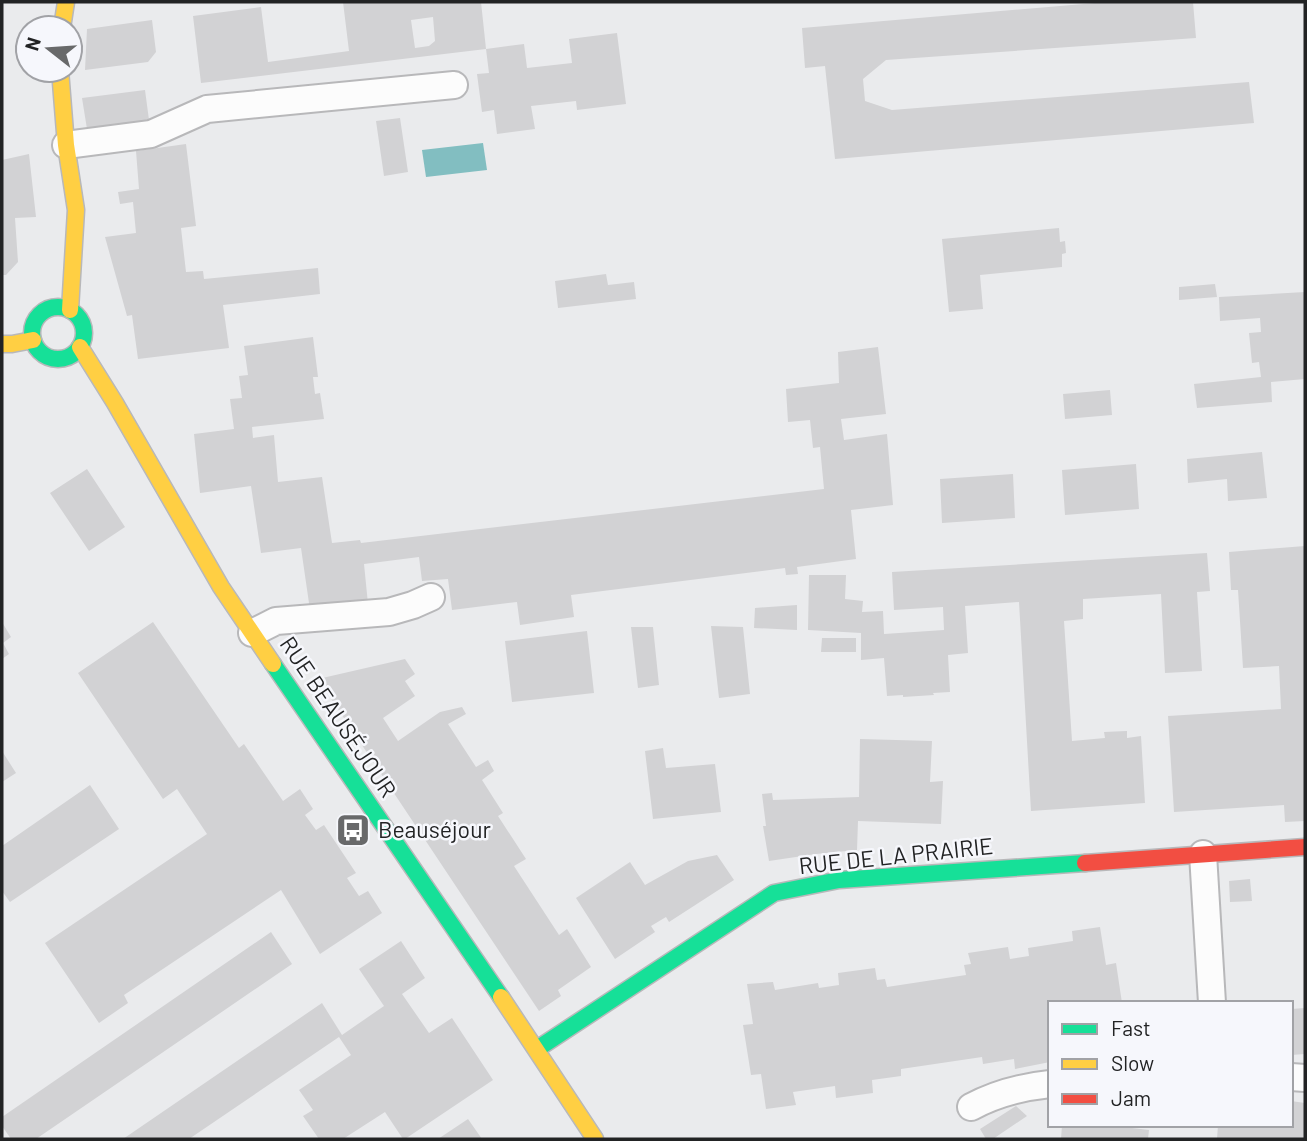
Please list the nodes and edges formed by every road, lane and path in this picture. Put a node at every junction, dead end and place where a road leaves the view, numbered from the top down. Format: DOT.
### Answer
graph roads {
  1 [pos="61,84"];
  2 [pos="454,85"];
  3 [pos="66,145"];
  4 [pos="70,310"];
  5 [pos="33,340"];
  6 [pos="2,344"];
  7 [pos="80,347"];
  8 [pos="431,597"];
  9 [pos="252,633"];
  10 [pos="1305,847"];
  11 [pos="1203,854"];
  12 [pos="1212,1001"];
  13 [pos="537,1049"];
  14 [pos="1048,1084"];
  15 [pos="971,1107"];
  16 [pos="595,1139"];
  1 -- 3 [label="street"];
  2 -- 3 [label="lane"];
  3 -- 4 [label="street"];
  4 -- 5 [label="street"];
  4 -- 7 [label="street"];
  5 -- 6 [label="street"];
  5 -- 7 [label="street"];
  7 -- 9 [label="street, RUE BEAUSÉJOUR"];
  8 -- 9 [label="lane"];
  9 -- 13 [label="street, RUE BEAUSÉJOUR"];
  10 -- 11 [label="street, RUE DE LA PRAIRIE"];
  11 -- 12 [label="lane"];
  11 -- 13 [label="street, RUE DE LA PRAIRIE"];
  13 -- 16 [label="street, RUE BEAUSÉJOUR"];
  14 -- 15 [label="lane"];
}
